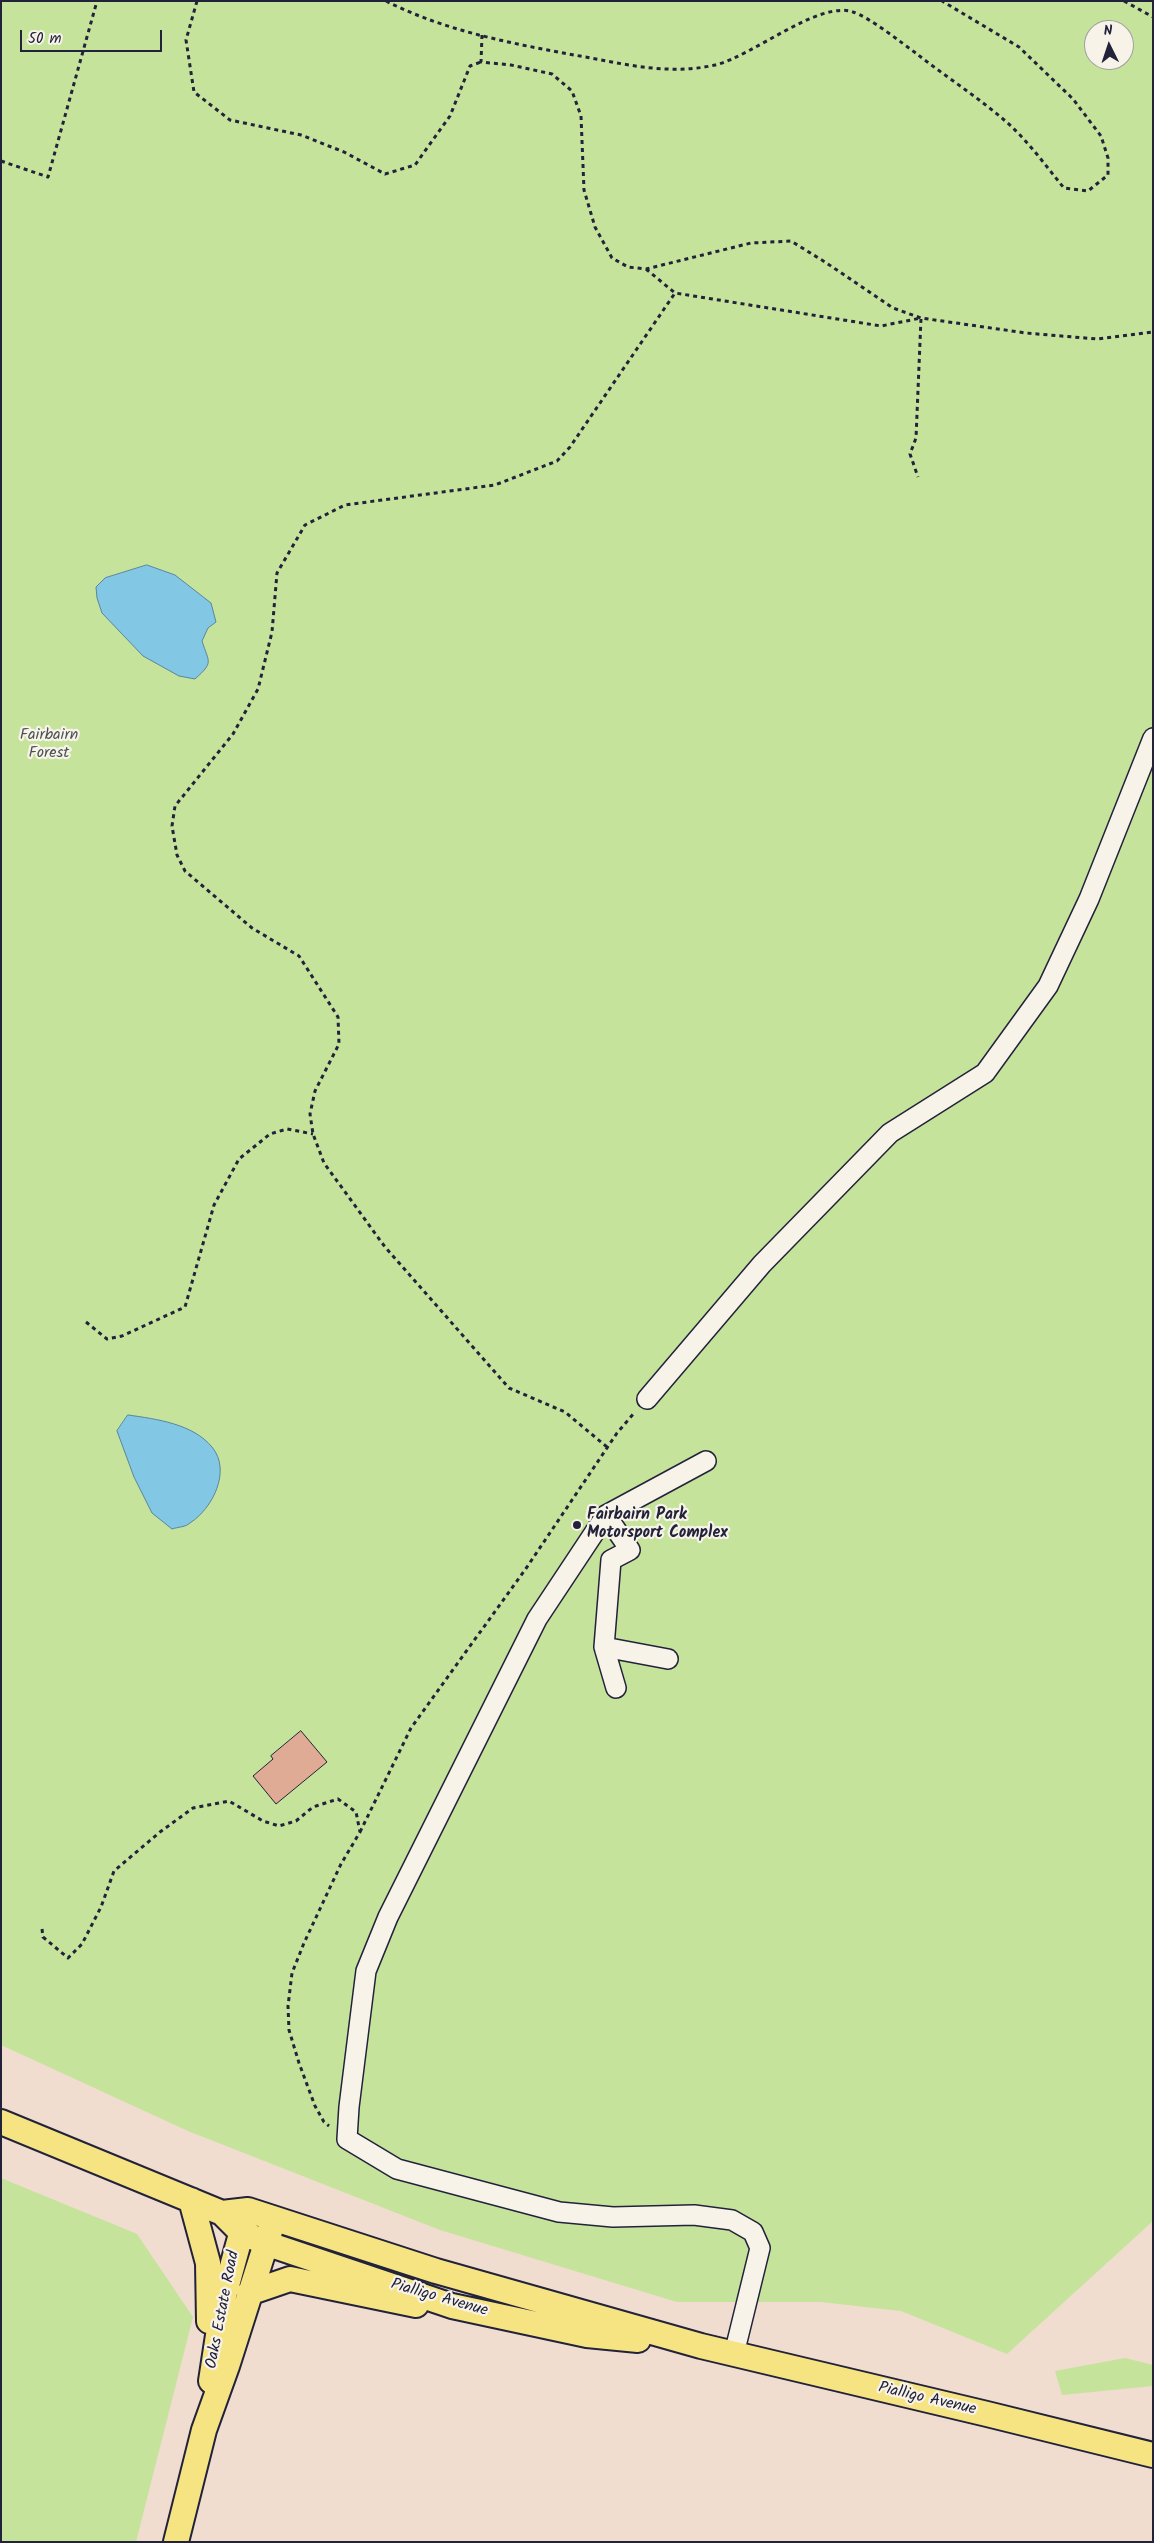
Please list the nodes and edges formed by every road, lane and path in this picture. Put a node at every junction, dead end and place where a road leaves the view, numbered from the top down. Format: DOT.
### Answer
graph roads {
  1 [pos="97,1"];
  2 [pos="197,1"];
  3 [pos="386,1"];
  4 [pos="942,1"];
  5 [pos="1124,1"];
  6 [pos="1153,17"];
  7 [pos="482,35"];
  8 [pos="481,62"];
  9 [pos="1,161"];
  10 [pos="646,269"];
  11 [pos="675,293"];
  12 [pos="921,318"];
  13 [pos="1153,332"];
  14 [pos="918,477"];
  15 [pos="1153,738"];
  16 [pos="312,1134"];
  17 [pos="86,1322"];
  18 [pos="647,1399"];
  19 [pos="607,1447"];
  20 [pos="706,1461"];
  21 [pos="606,1515"];
  22 [pos="604,1647"];
  23 [pos="668,1659"];
  24 [pos="616,1688"];
  25 [pos="360,1832"];
  26 [pos="42,1929"];
  27 [pos="1,2122"];
  28 [pos="348,2140"];
  29 [pos="191,2200"];
  30 [pos="274,2218"];
  31 [pos="244,2220"];
  32 [pos="265,2243"];
  33 [pos="249,2293"];
  34 [pos="452,2306"];
  35 [pos="701,2346"];
  36 [pos="734,2354"];
  37 [pos="210,2386"];
  38 [pos="210,2412"];
  39 [pos="1153,2456"];
  40 [pos="176,2542"];
  1 -- 9 [label="path"];
  2 -- 8 [label="path"];
  3 -- 7 [label="path"];
  4 -- 7 [label="path"];
  5 -- 6 [label="path"];
  7 -- 8 [label="path"];
  8 -- 10 [label="path"];
  10 -- 11 [label="path"];
  10 -- 12 [label="path"];
  11 -- 12 [label="path"];
  11 -- 16 [label="path"];
  12 -- 13 [label="path"];
  12 -- 14 [label="path"];
  15 -- 18 [label="lane"];
  16 -- 17 [label="path"];
  16 -- 19 [label="path"];
  18 -- 19 [label="path"];
  19 -- 25 [label="path"];
  20 -- 21 [label="lane"];
  21 -- 22 [label="lane"];
  21 -- 28 [label="lane"];
  22 -- 23 [label="lane"];
  22 -- 24 [label="lane"];
  25 -- 26 [label="path"];
  25 -- 28 [label="path"];
  27 -- 29 [label="main road, Pialligo Avenue"];
  28 -- 36 [label="lane"];
  29 -- 31 [label="main road, Pialligo Avenue"];
  29 -- 37 [label="main road"];
  30 -- 31 [label="main road, Pialligo Avenue"];
  30 -- 32 [label="main road, Oaks Estate Road"];
  30 -- 35 [label="main road, Pialligo Avenue"];
  31 -- 32 [label="main road, Pialligo Avenue"];
  31 -- 37 [label="main road, Oaks Estate Road"];
  32 -- 33 [label="main road, Oaks Estate Road"];
  32 -- 34 [label="main road, Pialligo Avenue"];
  33 -- 34 [label="main road"];
  33 -- 38 [label="main road, Oaks Estate Road"];
  34 -- 35 [label="main road, Pialligo Avenue"];
  35 -- 36 [label="main road, Pialligo Avenue"];
  36 -- 39 [label="main road, Pialligo Avenue"];
  37 -- 38 [label="main road, Oaks Estate Road"];
  38 -- 40 [label="main road, Oaks Estate Road"];
}
